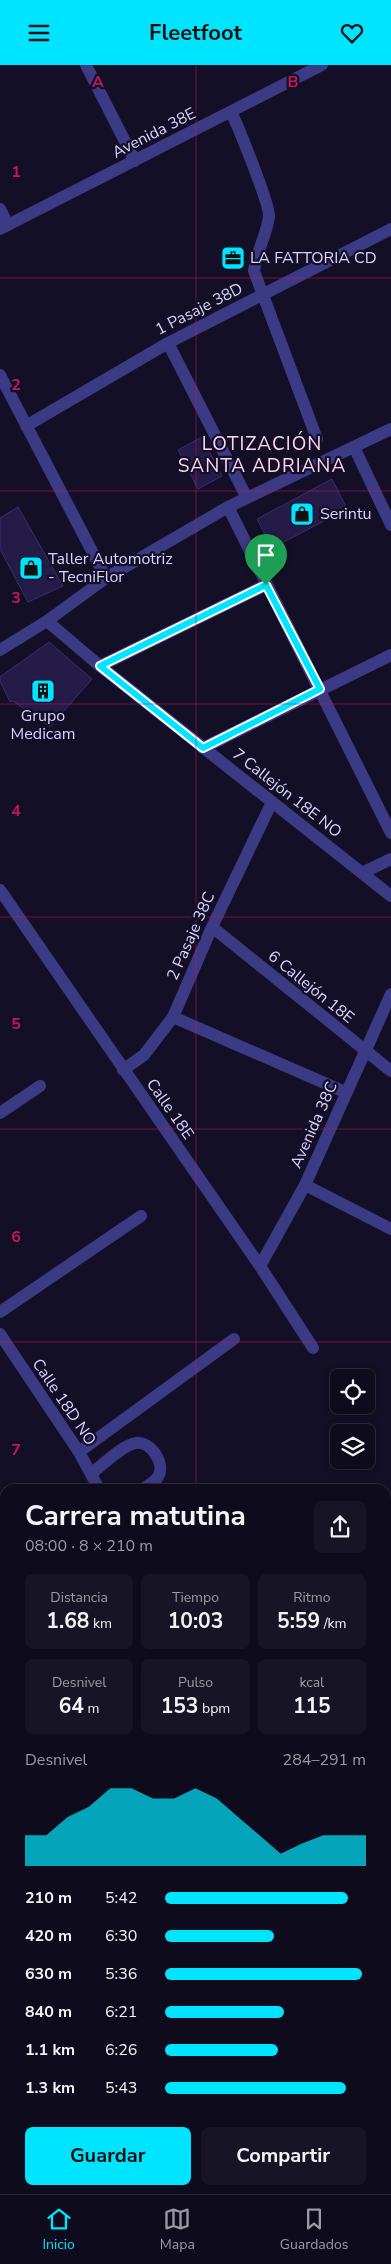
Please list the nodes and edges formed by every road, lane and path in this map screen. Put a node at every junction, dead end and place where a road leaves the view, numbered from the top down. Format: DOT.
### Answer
graph roads {
  1 [pos="86,65"];
  2 [pos="322,65"];
  3 [pos="231,112"];
  4 [pos="135,161"];
  5 [pos="0,209"];
  6 [pos="4,227"];
  7 [pos="391,229"];
  8 [pos="261,295"];
  9 [pos="168,343"];
  10 [pos="0,375"];
  11 [pos="26,426"];
  12 [pos="391,429"];
  13 [pos="316,439"];
  14 [pos="354,447"];
  15 [pos="247,498"];
  16 [pos="228,507"];
  17 [pos="391,525"];
  18 [pos="106,579"];
  19 [pos="266,585"];
  20 [pos="47,621"];
  21 [pos="0,650"];
  22 [pos="391,655"];
  23 [pos="100,666"];
  24 [pos="320,689"];
  25 [pos="203,748"];
  26 [pos="272,802"];
  27 [pos="391,833"];
  28 [pos="391,859"];
  29 [pos="362,873"];
  30 [pos="0,890"];
  31 [pos="391,896"];
  32 [pos="212,927"];
  33 [pos="391,994"];
  34 [pos="173,1017"];
  35 [pos="365,1052"];
  36 [pos="123,1071"];
  37 [pos="391,1071"];
  38 [pos="40,1086"];
  39 [pos="345,1092"];
  40 [pos="0,1113"];
  41 [pos="305,1185"];
  42 [pos="141,1216"];
  43 [pos="391,1229"];
  44 [pos="260,1266"];
  45 [pos="0,1312"];
  46 [pos="0,1334"];
  47 [pos="234,1339"];
  48 [pos="313,1347"];
  49 [pos="79,1452"];
  50 [pos="91,1474"];
  51 [pos="96,1484"];
  52 [pos="150,1484"];
  1 -- 4 [label="street"];
  2 -- 3 [label="street, Avenida 38E"];
  3 -- 4 [label="street, Avenida 38E"];
  3 -- 8 [label="street"];
  4 -- 6 [label="street, Avenida 38E"];
  5 -- 6 [label="street"];
  7 -- 8 [label="street, 1 Pasaje 38D"];
  8 -- 9 [label="street, 1 Pasaje 38D"];
  8 -- 13 [label="street"];
  9 -- 11 [label="street, 1 Pasaje 38D"];
  9 -- 15 [label="street"];
  10 -- 11 [label="street"];
  11 -- 18 [label="street"];
  12 -- 14 [label="street"];
  14 -- 15 [label="street"];
  14 -- 17 [label="street"];
  15 -- 16 [label="street"];
  16 -- 18 [label="street"];
  16 -- 19 [label="street"];
  18 -- 20 [label="street"];
  19 -- 23 [label="street"];
  19 -- 24 [label="street"];
  20 -- 21 [label="street"];
  20 -- 23 [label="street, 7 Callejón 18E NO"];
  22 -- 24 [label="street"];
  23 -- 25 [label="street, 7 Callejón 18E NO"];
  24 -- 25 [label="street"];
  24 -- 27 [label="street"];
  25 -- 26 [label="street, 7 Callejón 18E NO"];
  26 -- 29 [label="street, 7 Callejón 18E NO"];
  26 -- 32 [label="street, 2 Pasaje 38C"];
  28 -- 29 [label="street"];
  29 -- 31 [label="street, 7 Callejón 18E NO"];
  30 -- 36 [label="street, Calle 18E"];
  32 -- 34 [label="street, 2 Pasaje 38C"];
  32 -- 35 [label="street, 6 Callejón 18E"];
  33 -- 35 [label="street, Avenida 38C"];
  34 -- 36 [label="street, 2 Pasaje 38C"];
  34 -- 39 [label="street"];
  35 -- 37 [label="street, 6 Callejón 18E"];
  35 -- 39 [label="street, Avenida 38C"];
  36 -- 44 [label="street, Calle 18E"];
  38 -- 40 [label="street"];
  39 -- 41 [label="street, Avenida 38C"];
  41 -- 43 [label="street"];
  41 -- 44 [label="street, Avenida 38C"];
  42 -- 45 [label="street"];
  44 -- 48 [label="street, Calle 18E"];
  46 -- 49 [label="street, Calle 18D NO"];
  47 -- 49 [label="street"];
  49 -- 50 [label="street, Calle 18D NO"];
  50 -- 51 [label="street, Calle 18D NO"];
  50 -- 52 [label="street"];
}
